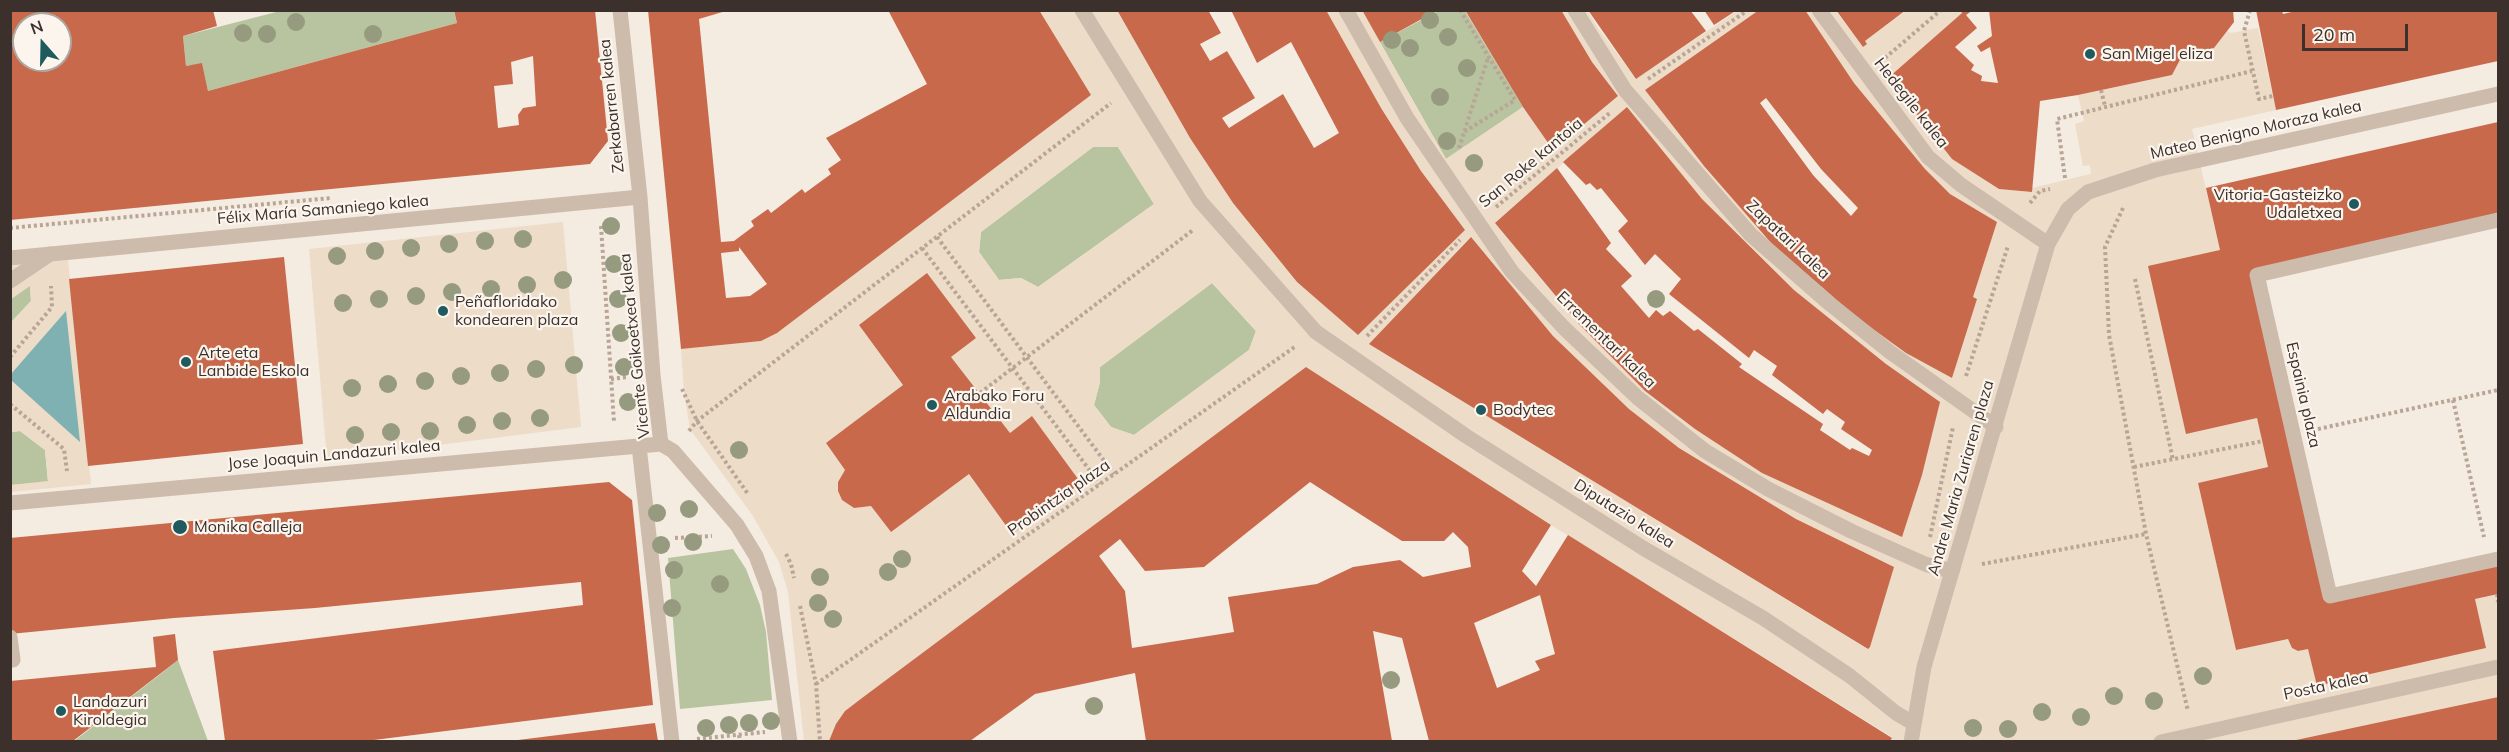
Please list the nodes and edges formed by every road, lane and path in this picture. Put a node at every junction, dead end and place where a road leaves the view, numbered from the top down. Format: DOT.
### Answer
graph roads {
  1 [pos="620,10"];
  2 [pos="1082,10"];
  3 [pos="1346,10"];
  4 [pos="1460,10"];
  5 [pos="1575,10"];
  6 [pos="1748,10"];
  7 [pos="1819,10"];
  8 [pos="1941,10"];
  9 [pos="2250,10"];
  10 [pos="1488,57"];
  11 [pos="2252,71"];
  12 [pos="1866,74"];
  13 [pos="1130,88"];
  14 [pos="2101,90"];
  15 [pos="2499,94"];
  16 [pos="1630,96"];
  17 [pos="2273,96"];
  18 [pos="2105,106"];
  19 [pos="1464,132"];
  20 [pos="2065,180"];
  21 [pos="1451,184"];
  22 [pos="341,197"];
  23 [pos="640,197"];
  24 [pos="2130,204"];
  25 [pos="1213,215"];
  26 [pos="2499,220"];
  27 [pos="1479,221"];
  28 [pos="600,222"];
  29 [pos="10,228"];
  30 [pos="937,237"];
  31 [pos="2048,244"];
  32 [pos="922,248"];
  33 [pos="50,254"];
  34 [pos="10,258"];
  35 [pos="50,278"];
  36 [pos="2135,279"];
  37 [pos="10,281"];
  38 [pos="1316,332"];
  39 [pos="1339,348"];
  40 [pos="10,357"];
  41 [pos="1027,358"];
  42 [pos="1013,369"];
  43 [pos="679,382"];
  44 [pos="2499,390"];
  45 [pos="980,393"];
  46 [pos="2453,400"];
  47 [pos="1958,401"];
  48 [pos="10,404"];
  49 [pos="697,421"];
  50 [pos="1996,427"];
  51 [pos="2294,434"];
  52 [pos="2263,441"];
  53 [pos="661,444"];
  54 [pos="639,446"];
  55 [pos="616,447"];
  56 [pos="2173,460"];
  57 [pos="2134,467"];
  58 [pos="1114,474"];
  59 [pos="1100,484"];
  60 [pos="70,498"];
  61 [pos="10,503"];
  62 [pos="754,503"];
  63 [pos="2146,534"];
  64 [pos="785,554"];
  65 [pos="2494,560"];
  66 [pos="1925,564"];
  67 [pos="1953,569"];
  68 [pos="796,586"];
  69 [pos="2497,594"];
  70 [pos="798,597"];
  71 [pos="2499,602"];
  72 [pos="10,637"];
  73 [pos="10,660"];
  74 [pos="2499,667"];
  75 [pos="816,684"];
  76 [pos="1913,723"];
  77 [pos="819,726"];
  78 [pos="2193,734"];
  79 [pos="739,735"];
  80 [pos="790,736"];
  81 [pos="689,740"];
  82 [pos="672,741"];
  83 [pos="740,741"];
  84 [pos="820,741"];
  85 [pos="1911,741"];
  86 [pos="2161,741"];
  1 -- 23 [label="street, Zerkabarren kalea"];
  2 -- 13 [label="street, Diputazio kalea"];
  3 -- 21 [label="street, Errementari kalea"];
  4 -- 10 [label="path"];
  5 -- 16 [label="street, Zapatari kalea"];
  6 -- 16 [label="path, San Roke kantoia"];
  7 -- 12 [label="street, Hedegile kalea"];
  8 -- 12 [label="path"];
  9 -- 11 [label="path"];
  10 -- 19 [label="path"];
  10 -- 19 [label="path"];
  11 -- 17 [label="path"];
  11 -- 18 [label="path"];
  12 -- 31 [label="street, Hedegile kalea"];
  13 -- 25 [label="street, Diputazio kalea"];
  13 -- 30 [label="path"];
  14 -- 18 [label="path"];
  15 -- 31 [label="street, Mateo Benigno Moraza kalea"];
  16 -- 27 [label="path, San Roke kantoia"];
  16 -- 47 [label="street, Zapatari kalea"];
  18 -- 20 [label="path"];
  19 -- 21 [label="path"];
  21 -- 27 [label="street, Errementari kalea"];
  22 -- 29 [label="path"];
  23 -- 33 [label="street, Félix María Samaniego kalea"];
  23 -- 53 [label="street, Vicente Goikoetxea kalea"];
  24 -- 57 [label="path"];
  25 -- 38 [label="street, Diputazio kalea"];
  25 -- 41 [label="path"];
  26 -- 51 [label="street, Espainia plaza"];
  27 -- 39 [label="path, San Roke kantoia"];
  27 -- 66 [label="street, Errementari kalea"];
  28 -- 55 [label="path"];
  30 -- 32 [label="path"];
  30 -- 41 [label="path"];
  31 -- 50 [label="street, Andre Maria Zuriaren plaza"];
  32 -- 42 [label="path"];
  32 -- 49 [label="path"];
  33 -- 34 [label="street, Félix María Samaniego kalea"];
  33 -- 37 [label="street"];
  35 -- 40 [label="path"];
  36 -- 56 [label="path"];
  38 -- 39 [label="street, Diputazio kalea"];
  38 -- 58 [label="path, Probintzia plaza"];
  39 -- 76 [label="street, Diputazio kalea"];
  41 -- 42 [label="path"];
  41 -- 58 [label="path"];
  42 -- 45 [label="path"];
  42 -- 59 [label="path"];
  43 -- 49 [label="path"];
  44 -- 46 [label="path"];
  46 -- 51 [label="path"];
  46 -- 65 [label="path"];
  47 -- 50 [label="street, Zapatari kalea"];
  47 -- 66 [label="path"];
  48 -- 60 [label="path"];
  49 -- 62 [label="path"];
  50 -- 67 [label="street, Andre Maria Zuriaren plaza"];
  51 -- 65 [label="street, Espainia plaza"];
  52 -- 56 [label="path"];
  53 -- 54 [label="street, Jose Joaquin Landazuri kalea"];
  53 -- 80 [label="street, Vicente Goikoetxea kalea"];
  54 -- 55 [label="street, Jose Joaquin Landazuri kalea"];
  54 -- 82 [label="street"];
  55 -- 60 [label="street, Jose Joaquin Landazuri kalea"];
  56 -- 57 [label="path"];
  57 -- 63 [label="path"];
  58 -- 59 [label="path, Probintzia plaza"];
  59 -- 75 [label="path, Probintzia plaza"];
  60 -- 61 [label="street, Jose Joaquin Landazuri kalea"];
  63 -- 67 [label="path"];
  63 -- 78 [label="path"];
  64 -- 68 [label="path"];
  66 -- 67 [label="street, Errementari kalea"];
  67 -- 76 [label="street, Andre Maria Zuriaren plaza"];
  69 -- 71 [label="path"];
  70 -- 75 [label="path"];
  72 -- 73 [label="street"];
  74 -- 78 [label="street, Posta kalea"];
  75 -- 77 [label="path"];
  76 -- 85 [label="street, Andre Maria Zuriaren plaza"];
  77 -- 80 [label="path"];
  77 -- 84 [label="path"];
  78 -- 86 [label="street, Posta kalea"];
  79 -- 80 [label="path"];
  79 -- 81 [label="path"];
  79 -- 83 [label="path"];
}
